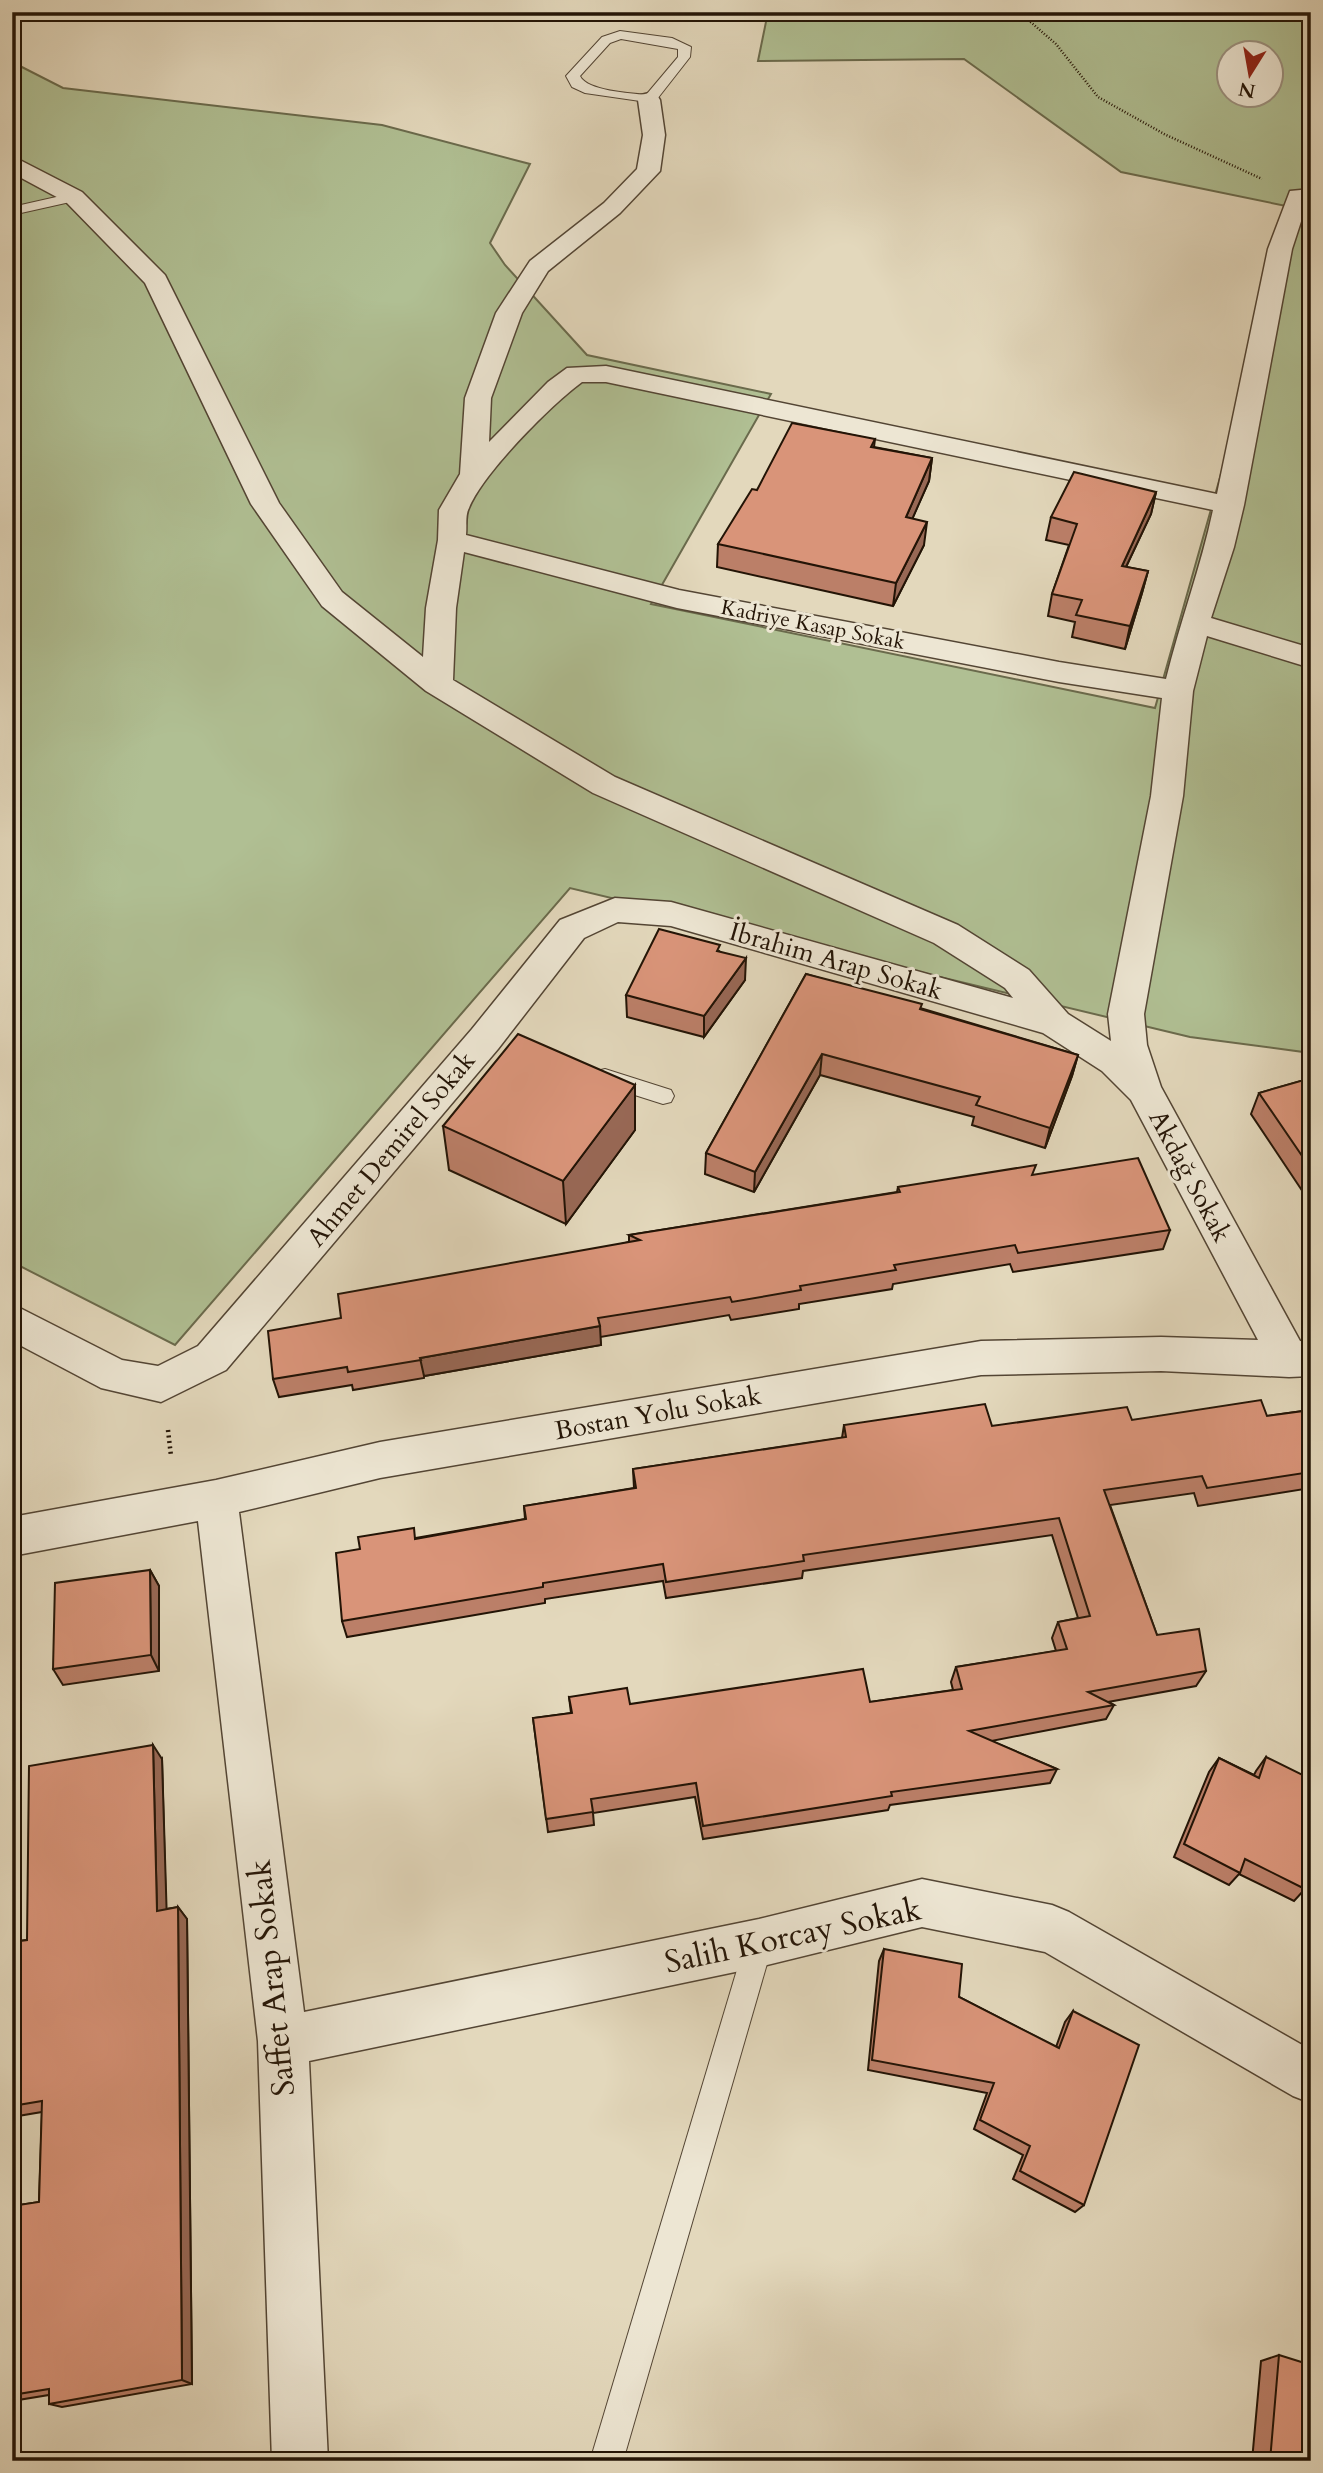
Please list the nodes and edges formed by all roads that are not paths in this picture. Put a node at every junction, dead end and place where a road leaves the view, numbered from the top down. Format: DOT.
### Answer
graph roads {
  1 [pos="649,100"];
  2 [pos="12,163"];
  3 [pos="1304,196"];
  4 [pos="74,197"];
  5 [pos="12,211"];
  6 [pos="474,474"];
  7 [pos="1230,505"];
  8 [pos="452,540"];
  9 [pos="1195,623"];
  10 [pos="1311,658"];
  11 [pos="437,684"];
  12 [pos="1178,691"];
  13 [pos="615,910"];
  14 [pos="1055,1023"];
  15 [pos="587,1071"];
  16 [pos="1144,1090"];
  17 [pos="663,1096"];
  18 [pos="12,1321"];
  19 [pos="1300,1359"];
  20 [pos="197,1502"];
  21 [pos="12,1537"];
  22 [pos="759,1943"];
  23 [pos="283,2040"];
  24 [pos="1311,2078"];
  25 [pos="300,2461"];
  26 [pos="606,2461"];
  1 -- 1 [label="lane"];
  1 -- 6 [label="street"];
  2 -- 4 [label="street"];
  3 -- 7 [label="street"];
  4 -- 5 [label="lane"];
  4 -- 11 [label="street"];
  6 -- 7 [label="street"];
  6 -- 8 [label="street"];
  7 -- 9 [label="street"];
  8 -- 11 [label="street"];
  8 -- 12 [label="street, Kadriye Kasap Sokak"];
  9 -- 10 [label="street"];
  9 -- 12 [label="street"];
  11 -- 14 [label="street"];
  12 -- 16 [label="street"];
  13 -- 14 [label="street, İbrahim Arap Sokak"];
  13 -- 18 [label="street, Ahmet Demirel Sokak"];
  14 -- 16 [label="street, Akdağ Sokak"];
  15 -- 17 [label="lane"];
  16 -- 19 [label="street, Akdağ Sokak"];
  19 -- 20 [label="street, Bostan Yolu Sokak"];
  20 -- 21 [label="street, Bostan Yolu Sokak"];
  20 -- 23 [label="street, Saffet Arap Sokak"];
  22 -- 23 [label="street, Salih Korcay Sokak"];
  22 -- 24 [label="street, Salih Korcay Sokak"];
  22 -- 26 [label="lane"];
  23 -- 25 [label="street, Saffet Arap Sokak"];
}
